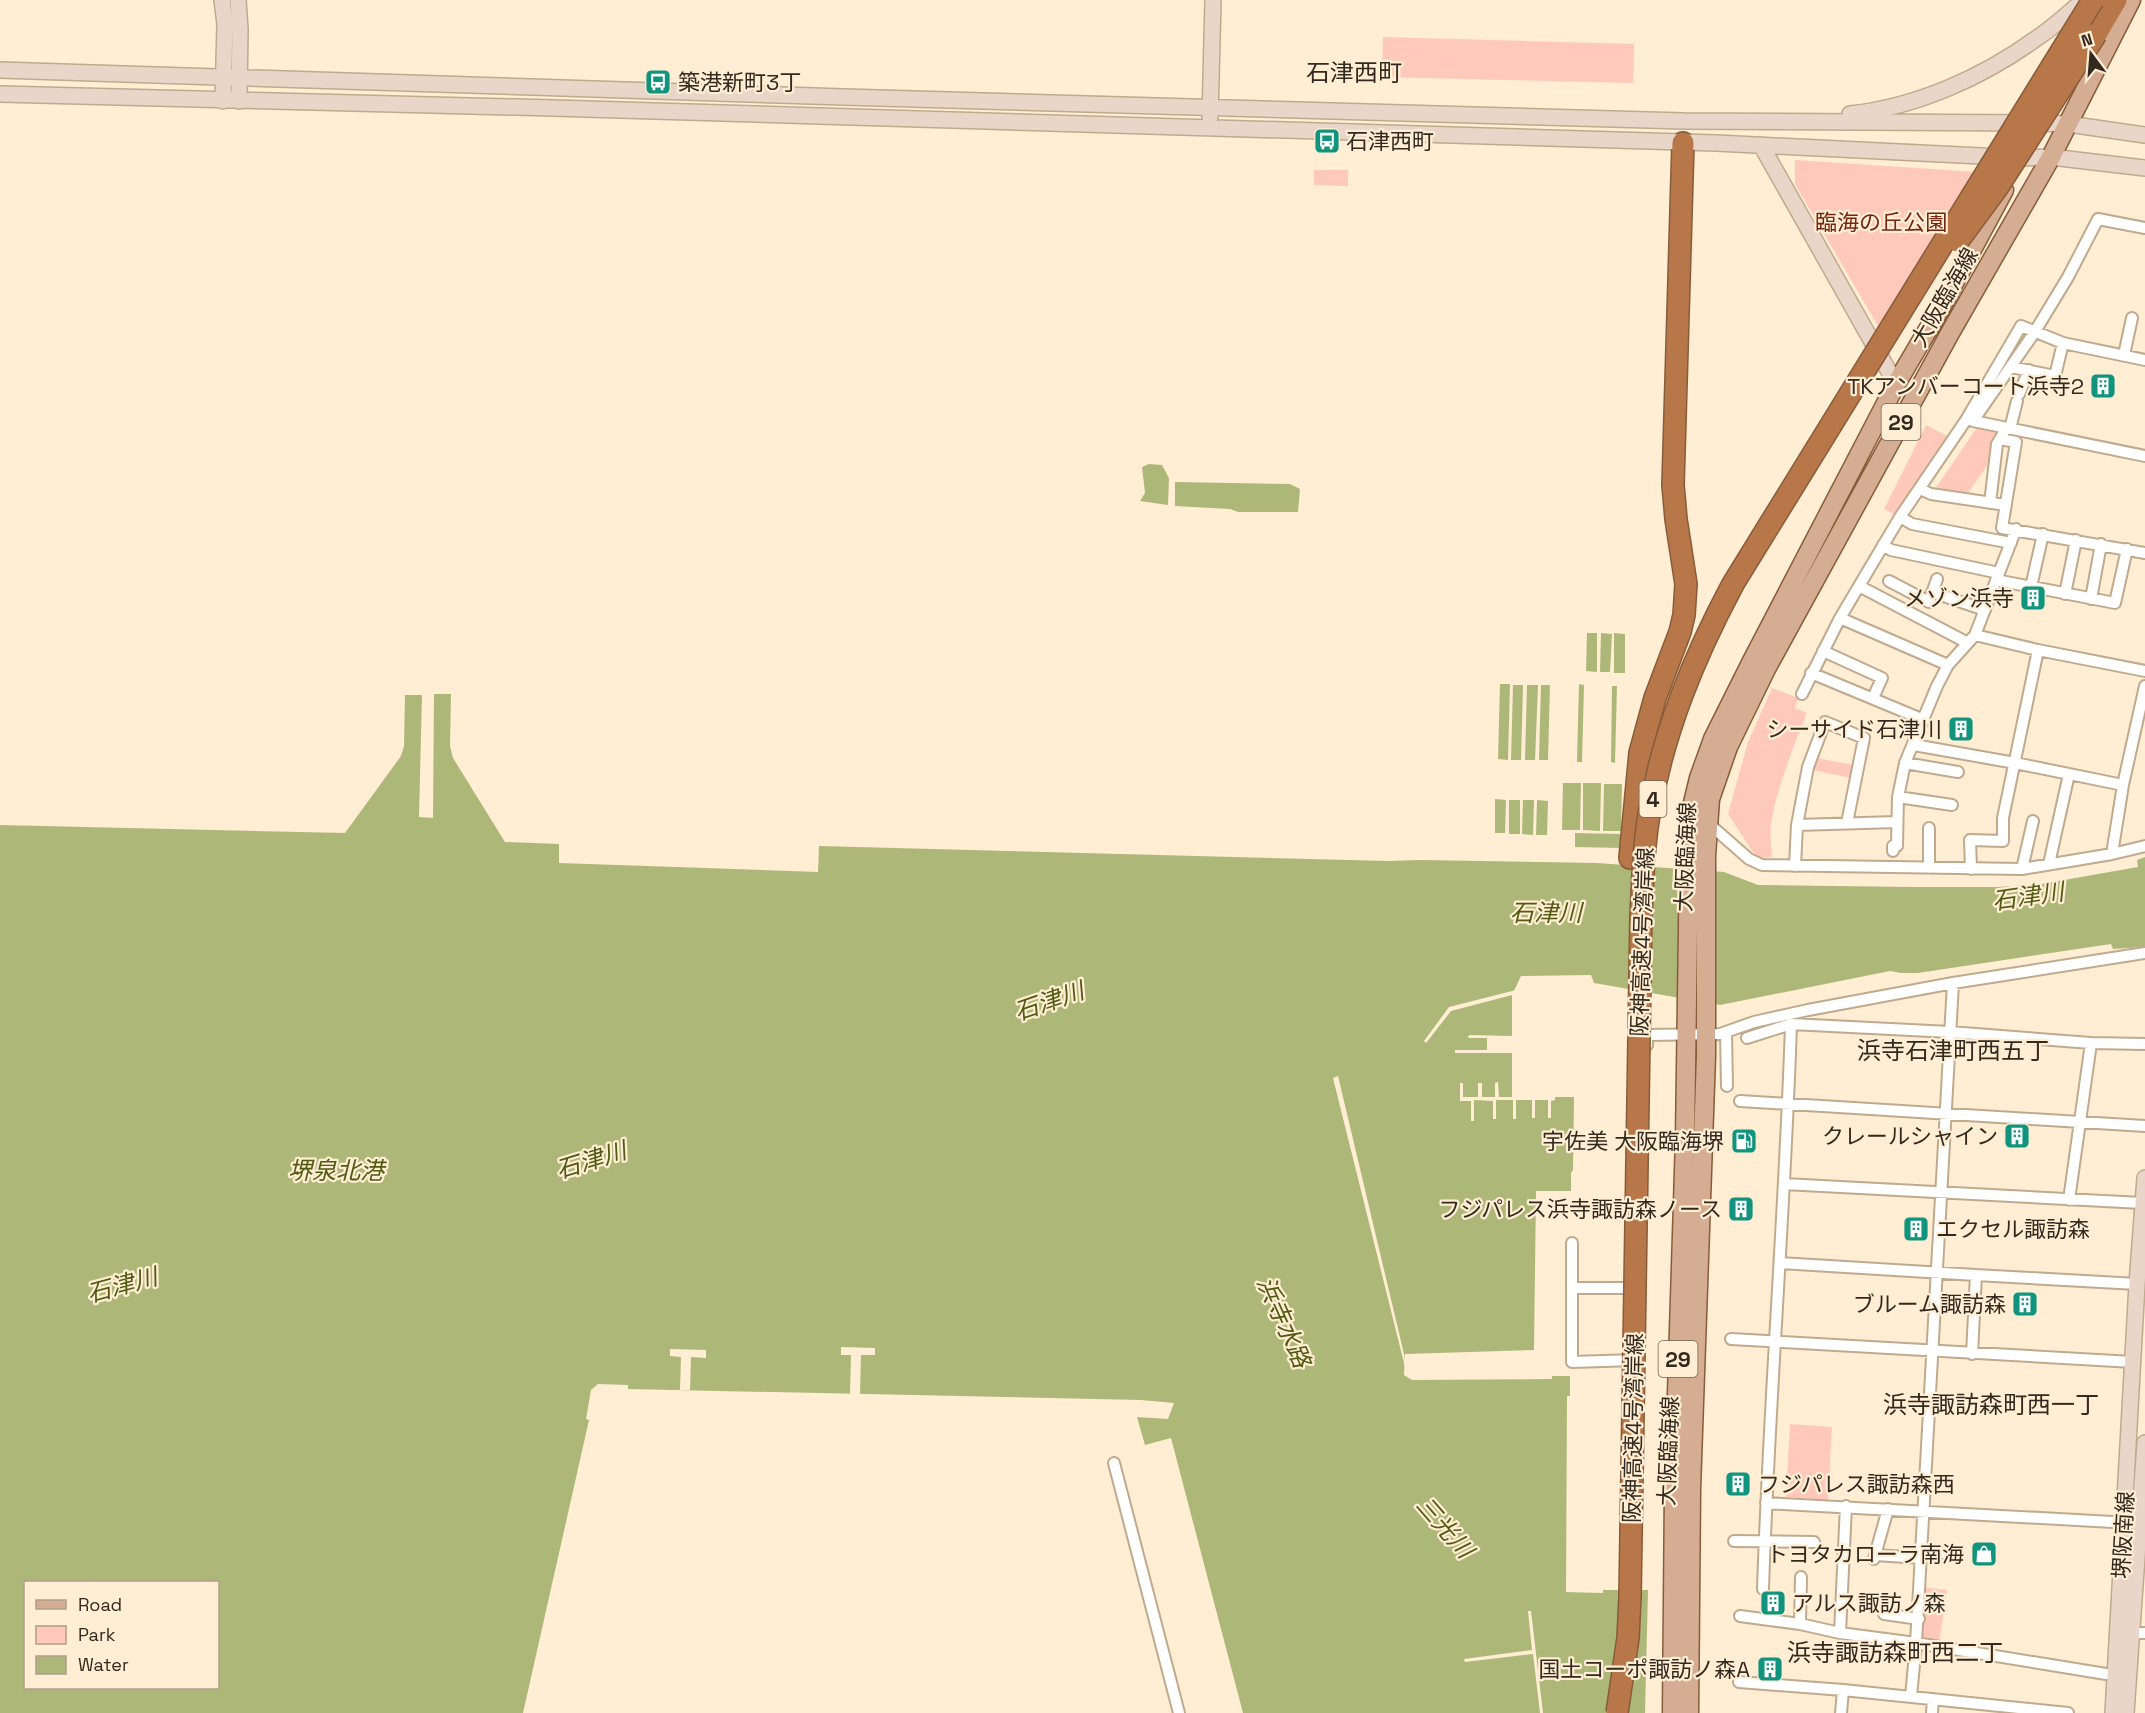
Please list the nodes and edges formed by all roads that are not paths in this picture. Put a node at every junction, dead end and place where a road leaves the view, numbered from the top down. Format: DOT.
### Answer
graph roads {
  1 [pos="222,0"];
  2 [pos="238,0"];
  3 [pos="1213,0"];
  4 [pos="2076,0"];
  5 [pos="2084,0"];
  6 [pos="2093,0"];
  7 [pos="2097,0"];
  8 [pos="2116,0"];
  9 [pos="2132,0"];
  10 [pos="0,70"];
  11 [pos="223,76"];
  12 [pos="240,76"];
  13 [pos="0,94"];
  14 [pos="223,101"];
  15 [pos="239,101"];
  16 [pos="1210,108"];
  17 [pos="1684,121"];
  18 [pos="1775,122"];
  19 [pos="2036,123"];
  20 [pos="2068,124"];
  21 [pos="1209,129"];
  22 [pos="2145,135"];
  23 [pos="1683,143"];
  24 [pos="1761,145"];
  25 [pos="2022,158"];
  26 [pos="2051,158"];
  27 [pos="2145,168"];
  28 [pos="2145,228"];
  29 [pos="2132,318"];
  30 [pos="2034,333"];
  31 [pos="2063,343"];
  32 [pos="2124,356"];
  33 [pos="2145,360"];
  34 [pos="2011,367"];
  35 [pos="2029,370"];
  36 [pos="1896,384"];
  37 [pos="2009,429"];
  38 [pos="2000,439"];
  39 [pos="2145,456"];
  40 [pos="1809,459"];
  41 [pos="1920,489"];
  42 [pos="1990,503"];
  43 [pos="2006,505"];
  44 [pos="1900,517"];
  45 [pos="2016,529"];
  46 [pos="2043,534"];
  47 [pos="2076,540"];
  48 [pos="2011,543"];
  49 [pos="2101,544"];
  50 [pos="1883,545"];
  51 [pos="2127,549"];
  52 [pos="2145,553"];
  53 [pos="1998,577"];
  54 [pos="1937,579"];
  55 [pos="1889,581"];
  56 [pos="1859,586"];
  57 [pos="2031,587"];
  58 [pos="1932,592"];
  59 [pos="2065,594"];
  60 [pos="2091,599"];
  61 [pos="1984,610"];
  62 [pos="1840,618"];
  63 [pos="1971,639"];
  64 [pos="2038,650"];
  65 [pos="1823,651"];
  66 [pos="1948,665"];
  67 [pos="2145,671"];
  68 [pos="1811,673"];
  69 [pos="2145,686"];
  70 [pos="1802,694"];
  71 [pos="1873,698"];
  72 [pos="1924,720"];
  73 [pos="1914,745"];
  74 [pos="2015,763"];
  75 [pos="1905,764"];
  76 [pos="1958,772"];
  77 [pos="2069,774"];
  78 [pos="2123,785"];
  79 [pos="1898,797"];
  80 [pos="1952,805"];
  81 [pos="2033,820"];
  82 [pos="1897,822"];
  83 [pos="1708,823"];
  84 [pos="1848,823"];
  85 [pos="1797,825"];
  86 [pos="1929,828"];
  87 [pos="2145,846"];
  88 [pos="1893,851"];
  89 [pos="2112,854"];
  90 [pos="1698,857"];
  91 [pos="1630,858"];
  92 [pos="2049,864"];
  93 [pos="1795,866"];
  94 [pos="1929,868"];
  95 [pos="1971,869"];
  96 [pos="2022,869"];
  97 [pos="2145,953"];
  98 [pos="1953,983"];
  99 [pos="1791,1024"];
  100 [pos="1726,1032"];
  101 [pos="1950,1032"];
  102 [pos="1687,1034"];
  103 [pos="1706,1034"];
  104 [pos="1748,1038"];
  105 [pos="2091,1043"];
  106 [pos="2145,1044"];
  107 [pos="1727,1086"];
  108 [pos="1740,1101"];
  109 [pos="1789,1105"];
  110 [pos="1946,1113"];
  111 [pos="2079,1122"];
  112 [pos="2145,1126"];
  113 [pos="2145,1178"];
  114 [pos="1784,1184"];
  115 [pos="1942,1192"];
  116 [pos="2069,1200"];
  117 [pos="2142,1203"];
  118 [pos="1572,1243"];
  119 [pos="1780,1263"];
  120 [pos="1937,1271"];
  121 [pos="1976,1275"];
  122 [pos="2137,1284"];
  123 [pos="1572,1288"];
  124 [pos="1643,1288"];
  125 [pos="1731,1339"];
  126 [pos="1776,1342"];
  127 [pos="1932,1352"];
  128 [pos="1972,1354"];
  129 [pos="2133,1362"];
  130 [pos="2145,1443"];
  131 [pos="1114,1463"];
  132 [pos="1766,1503"];
  133 [pos="1846,1506"];
  134 [pos="1888,1509"];
  135 [pos="1922,1511"];
  136 [pos="2140,1522"];
  137 [pos="2123,1523"];
  138 [pos="1734,1541"];
  139 [pos="1765,1541"];
  140 [pos="1814,1542"];
  141 [pos="1950,1552"];
  142 [pos="1920,1555"];
  143 [pos="1801,1578"];
  144 [pos="1763,1589"];
  145 [pos="1884,1614"];
  146 [pos="1740,1616"];
  147 [pos="1919,1619"];
  148 [pos="1800,1624"];
  149 [pos="1840,1633"];
  150 [pos="2138,1633"];
  151 [pos="1916,1643"];
  152 [pos="2106,1674"];
  153 [pos="1739,1682"];
  154 [pos="1843,1690"];
  155 [pos="1911,1697"];
  156 [pos="1933,1699"];
  157 [pos="2029,1711"];
  158 [pos="1179,1713"];
  159 [pos="1603,1713"];
  160 [pos="1617,1713"];
  161 [pos="1672,1713"];
  162 [pos="1689,1713"];
  163 [pos="1841,1713"];
  164 [pos="1932,1713"];
  165 [pos="2068,1713"];
  166 [pos="2113,1713"];
  167 [pos="2126,1713"];
  1 -- 11 [label="street"];
  2 -- 12 [label="street"];
  3 -- 16 [label="street"];
  4 -- 91 [label="highway, 阪神高速4号湾岸線 / 4"];
  5 -- 18 [label="street"];
  6 -- 40 [label="highway, 阪神高速4号湾岸線 / 4, bridge"];
  7 -- 19 [label="main road, 大阪臨海線 / 29"];
  8 -- 40 [label="highway, bridge"];
  9 -- 20 [label="main road, 大阪臨海線 / 29"];
  10 -- 11 [label="street"];
  11 -- 12 [label="street"];
  11 -- 14 [label="street"];
  12 -- 15 [label="street"];
  12 -- 16 [label="street"];
  13 -- 14 [label="street"];
  14 -- 15 [label="street"];
  15 -- 21 [label="street"];
  16 -- 17 [label="street"];
  16 -- 21 [label="street"];
  17 -- 18 [label="street"];
  17 -- 23 [label="street"];
  18 -- 19 [label="street"];
  19 -- 20 [label="street"];
  19 -- 25 [label="main road, 大阪臨海線 / 29"];
  20 -- 22 [label="street"];
  20 -- 26 [label="main road, 大阪臨海線 / 29"];
  21 -- 23 [label="street"];
  23 -- 24 [label="street"];
  23 -- 91 [label="highway"];
  24 -- 25 [label="street"];
  24 -- 36 [label="street"];
  25 -- 26 [label="street"];
  25 -- 36 [label="main road, 大阪臨海線 / 29"];
  26 -- 27 [label="street"];
  26 -- 83 [label="main road, 大阪臨海線 / 29"];
  28 -- 30 [label="street"];
  29 -- 32 [label="street"];
  30 -- 31 [label="street"];
  30 -- 34 [label="street"];
  30 -- 41 [label="street"];
  31 -- 32 [label="street"];
  31 -- 35 [label="street"];
  32 -- 33 [label="street"];
  34 -- 35 [label="street"];
  34 -- 37 [label="street"];
  35 -- 37 [label="street"];
  36 -- 90 [label="main road, 大阪臨海線 / 29"];
  37 -- 38 [label="street"];
  37 -- 39 [label="street"];
  38 -- 42 [label="street"];
  38 -- 43 [label="street"];
  40 -- 160 [label="highway, 阪神高速4号湾岸線 / 4, bridge"];
  41 -- 42 [label="street"];
  41 -- 44 [label="street"];
  42 -- 43 [label="street"];
  43 -- 45 [label="street"];
  44 -- 48 [label="street"];
  44 -- 50 [label="street"];
  45 -- 46 [label="street"];
  45 -- 48 [label="street"];
  46 -- 47 [label="street"];
  46 -- 57 [label="street"];
  47 -- 49 [label="street"];
  47 -- 59 [label="street"];
  48 -- 53 [label="street"];
  49 -- 51 [label="street"];
  49 -- 60 [label="street"];
  50 -- 53 [label="street"];
  50 -- 56 [label="street"];
  51 -- 52 [label="street"];
  51 -- 60 [label="street"];
  53 -- 57 [label="street"];
  53 -- 61 [label="street"];
  54 -- 58 [label="street"];
  55 -- 58 [label="street"];
  56 -- 62 [label="street"];
  56 -- 63 [label="street"];
  57 -- 59 [label="street"];
  58 -- 61 [label="street"];
  59 -- 60 [label="street"];
  61 -- 63 [label="street"];
  62 -- 65 [label="street"];
  62 -- 66 [label="street"];
  63 -- 64 [label="street"];
  63 -- 66 [label="street"];
  64 -- 67 [label="street"];
  64 -- 74 [label="street"];
  65 -- 68 [label="street"];
  65 -- 71 [label="street"];
  66 -- 72 [label="street"];
  68 -- 70 [label="street"];
  68 -- 71 [label="street"];
  69 -- 78 [label="street"];
  71 -- 72 [label="street"];
  72 -- 73 [label="street"];
  73 -- 74 [label="street"];
  73 -- 75 [label="street"];
  74 -- 77 [label="street"];
  74 -- 95 [label="street"];
  75 -- 76 [label="street"];
  75 -- 79 [label="street"];
  77 -- 78 [label="street"];
  77 -- 92 [label="street"];
  78 -- 89 [label="street"];
  79 -- 80 [label="street"];
  79 -- 82 [label="street"];
  81 -- 96 [label="street"];
  82 -- 84 [label="street"];
  82 -- 88 [label="street"];
  83 -- 90 [label="main road, 大阪臨海線 / 29"];
  83 -- 93 [label="street"];
  84 -- 85 [label="street"];
  84 -- 85 [label="street"];
  85 -- 93 [label="street"];
  86 -- 94 [label="street"];
  87 -- 89 [label="street"];
  89 -- 92 [label="street"];
  90 -- 102 [label="main road, 大阪臨海線 / 29"];
  90 -- 103 [label="main road, 大阪臨海線 / 29"];
  91 -- 159 [label="highway, 阪神高速4号湾岸線 / 4"];
  92 -- 96 [label="street"];
  93 -- 94 [label="street"];
  94 -- 95 [label="street"];
  95 -- 96 [label="street"];
  97 -- 98 [label="street"];
  98 -- 100 [label="street"];
  98 -- 101 [label="street"];
  99 -- 101 [label="street"];
  99 -- 104 [label="street"];
  99 -- 109 [label="street"];
  100 -- 103 [label="street"];
  100 -- 107 [label="street"];
  101 -- 105 [label="street"];
  101 -- 110 [label="street"];
  102 -- 103 [label="street"];
  102 -- 124 [label="street"];
  102 -- 161 [label="main road, 大阪臨海線 / 29"];
  103 -- 162 [label="main road, 大阪臨海線 / 29"];
  105 -- 106 [label="street"];
  105 -- 111 [label="street"];
  108 -- 109 [label="street"];
  109 -- 110 [label="street"];
  109 -- 114 [label="street"];
  110 -- 111 [label="street"];
  110 -- 115 [label="street"];
  111 -- 112 [label="street"];
  111 -- 116 [label="street"];
  113 -- 117 [label="street, 堺阪南線"];
  114 -- 115 [label="street"];
  114 -- 119 [label="street"];
  115 -- 116 [label="street"];
  115 -- 120 [label="street"];
  116 -- 117 [label="street"];
  117 -- 122 [label="street, 堺阪南線"];
  118 -- 123 [label="street"];
  119 -- 120 [label="street"];
  119 -- 126 [label="street"];
  120 -- 121 [label="street"];
  120 -- 127 [label="street"];
  121 -- 122 [label="street"];
  121 -- 128 [label="street"];
  122 -- 129 [label="street, 堺阪南線"];
  123 -- 124 [label="street"];
  123 -- 124 [label="street"];
  125 -- 126 [label="street"];
  126 -- 127 [label="street"];
  126 -- 132 [label="street"];
  127 -- 128 [label="street"];
  127 -- 135 [label="street"];
  128 -- 129 [label="street"];
  129 -- 137 [label="street, 堺阪南線"];
  130 -- 136 [label="street, 堺阪南線"];
  131 -- 158 [label="street"];
  132 -- 133 [label="street"];
  132 -- 139 [label="street"];
  133 -- 134 [label="street"];
  133 -- 149 [label="street"];
  134 -- 135 [label="street"];
  134 -- 142 [label="street"];
  135 -- 137 [label="street"];
  135 -- 142 [label="street"];
  136 -- 137 [label="street"];
  136 -- 150 [label="street, 堺阪南線"];
  137 -- 166 [label="street, 堺阪南線"];
  138 -- 139 [label="street"];
  139 -- 140 [label="street"];
  139 -- 144 [label="street"];
  141 -- 142 [label="street"];
  142 -- 147 [label="street"];
  143 -- 148 [label="street"];
  145 -- 147 [label="street"];
  146 -- 148 [label="street"];
  147 -- 151 [label="street"];
  148 -- 149 [label="street"];
  149 -- 151 [label="street"];
  150 -- 167 [label="street, 堺阪南線"];
  151 -- 152 [label="street"];
  151 -- 155 [label="street"];
  153 -- 154 [label="street"];
  154 -- 155 [label="street"];
  154 -- 163 [label="street"];
  155 -- 156 [label="street"];
  156 -- 157 [label="street"];
  156 -- 164 [label="street"];
  157 -- 165 [label="street"];
}
